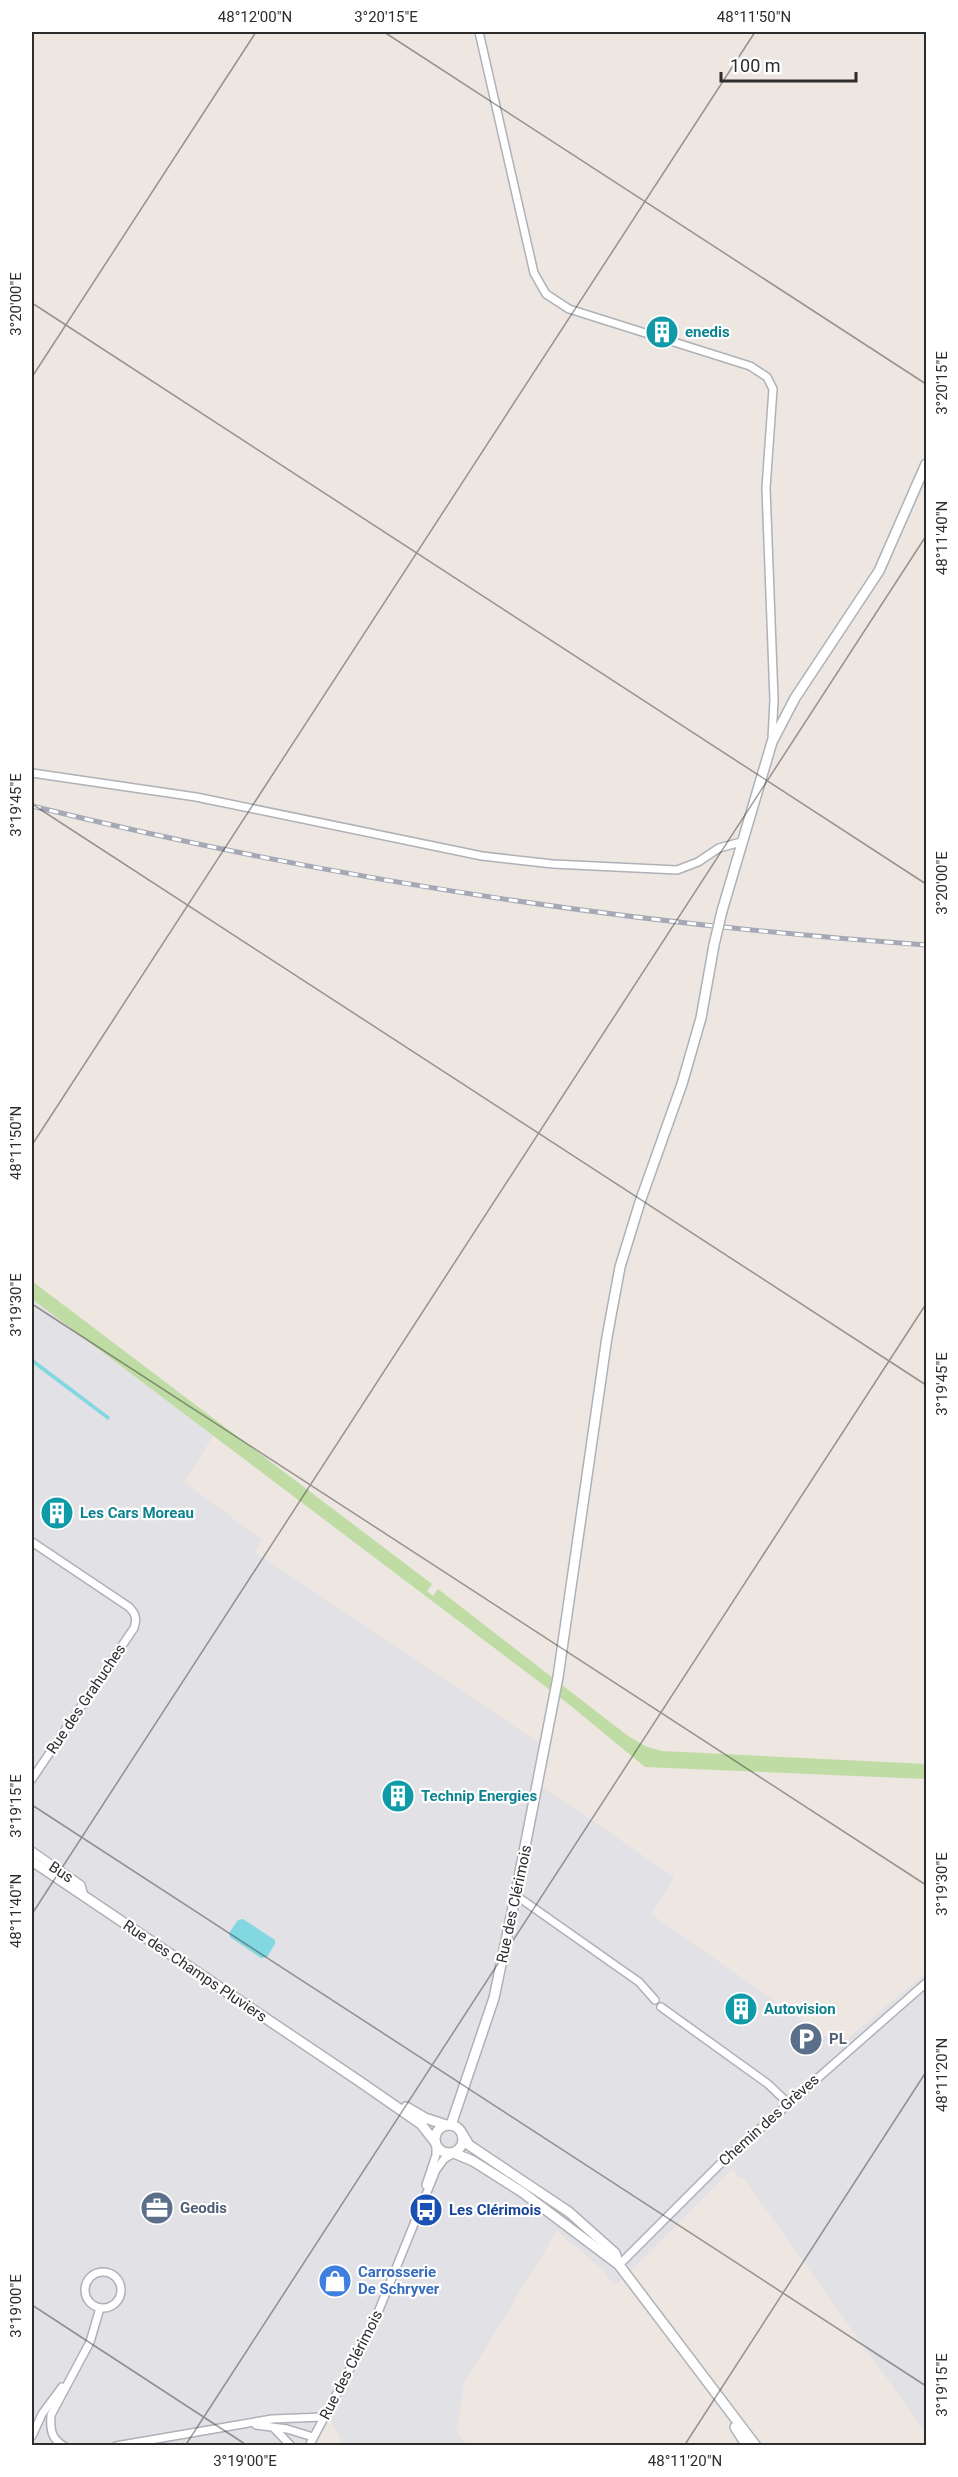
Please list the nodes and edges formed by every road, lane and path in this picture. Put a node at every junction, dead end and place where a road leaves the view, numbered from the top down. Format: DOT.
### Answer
graph roads {
  1 [pos="479,32"];
  2 [pos="927,464"];
  3 [pos="772,742"];
  4 [pos="32,773"];
  5 [pos="741,842"];
  6 [pos="32,1542"];
  7 [pos="32,1779"];
  8 [pos="32,1851"];
  9 [pos="32,1861"];
  10 [pos="84,1896"];
  11 [pos="515,1898"];
  12 [pos="927,1983"];
  13 [pos="656,2000"];
  14 [pos="661,2007"];
  15 [pos="359,2081"];
  16 [pos="788,2103"];
  17 [pos="448,2125"];
  18 [pos="463,2135"];
  19 [pos="435,2144"];
  20 [pos="454,2153"];
  21 [pos="405,2251"];
  22 [pos="619,2265"];
  23 [pos="100,2308"];
  24 [pos="82,2358"];
  25 [pos="696,2368"];
  26 [pos="324,2417"];
  27 [pos="251,2424"];
  28 [pos="274,2428"];
  29 [pos="50,2429"];
  30 [pos="32,2436"];
  31 [pos="313,2438"];
  32 [pos="50,2445"];
  33 [pos="64,2445"];
  34 [pos="116,2445"];
  35 [pos="291,2445"];
  36 [pos="309,2445"];
  37 [pos="747,2445"];
  38 [pos="756,2445"];
  1 -- 3 [label="street"];
  2 -- 3 [label="street, Rue des Clérimois"];
  3 -- 5 [label="street, Rue des Clérimois"];
  4 -- 5 [label="street"];
  5 -- 11 [label="street, Rue des Clérimois, bridge"];
  6 -- 7 [label="street, Rue des Grahuches"];
  8 -- 10 [label="street, Bus"];
  9 -- 10 [label="street, Rue des Champs Pluviers"];
  10 -- 15 [label="street, Rue des Champs Pluviers"];
  11 -- 13 [label="street"];
  11 -- 17 [label="street, Rue des Clérimois"];
  12 -- 16 [label="street, Chemin des Grèves"];
  14 -- 16 [label="street"];
  15 -- 17 [label="street, Rue des Champs Pluviers"];
  15 -- 19 [label="street, Rue des Champs Pluviers"];
  16 -- 22 [label="street, Chemin des Grèves"];
  17 -- 18 [label="street"];
  17 -- 19 [label="street"];
  18 -- 20 [label="street"];
  18 -- 22 [label="street"];
  19 -- 20 [label="street"];
  19 -- 21 [label="street, Rue des Clérimois"];
  20 -- 21 [label="street, Rue des Clérimois"];
  20 -- 22 [label="street"];
  21 -- 26 [label="street, Rue des Clérimois"];
  22 -- 25 [label="street"];
  23 -- 23 [label="street"];
  23 -- 24 [label="street"];
  24 -- 29 [label="street"];
  24 -- 30 [label="street"];
  25 -- 37 [label="street"];
  25 -- 38 [label="street"];
  26 -- 27 [label="street"];
  26 -- 31 [label="street, Rue des Clérimois"];
  27 -- 28 [label="street"];
  27 -- 34 [label="street"];
  28 -- 31 [label="street"];
  28 -- 35 [label="street"];
  29 -- 32 [label="street"];
  29 -- 33 [label="street"];
  31 -- 36 [label="street, Rue des Clérimois"];
}
